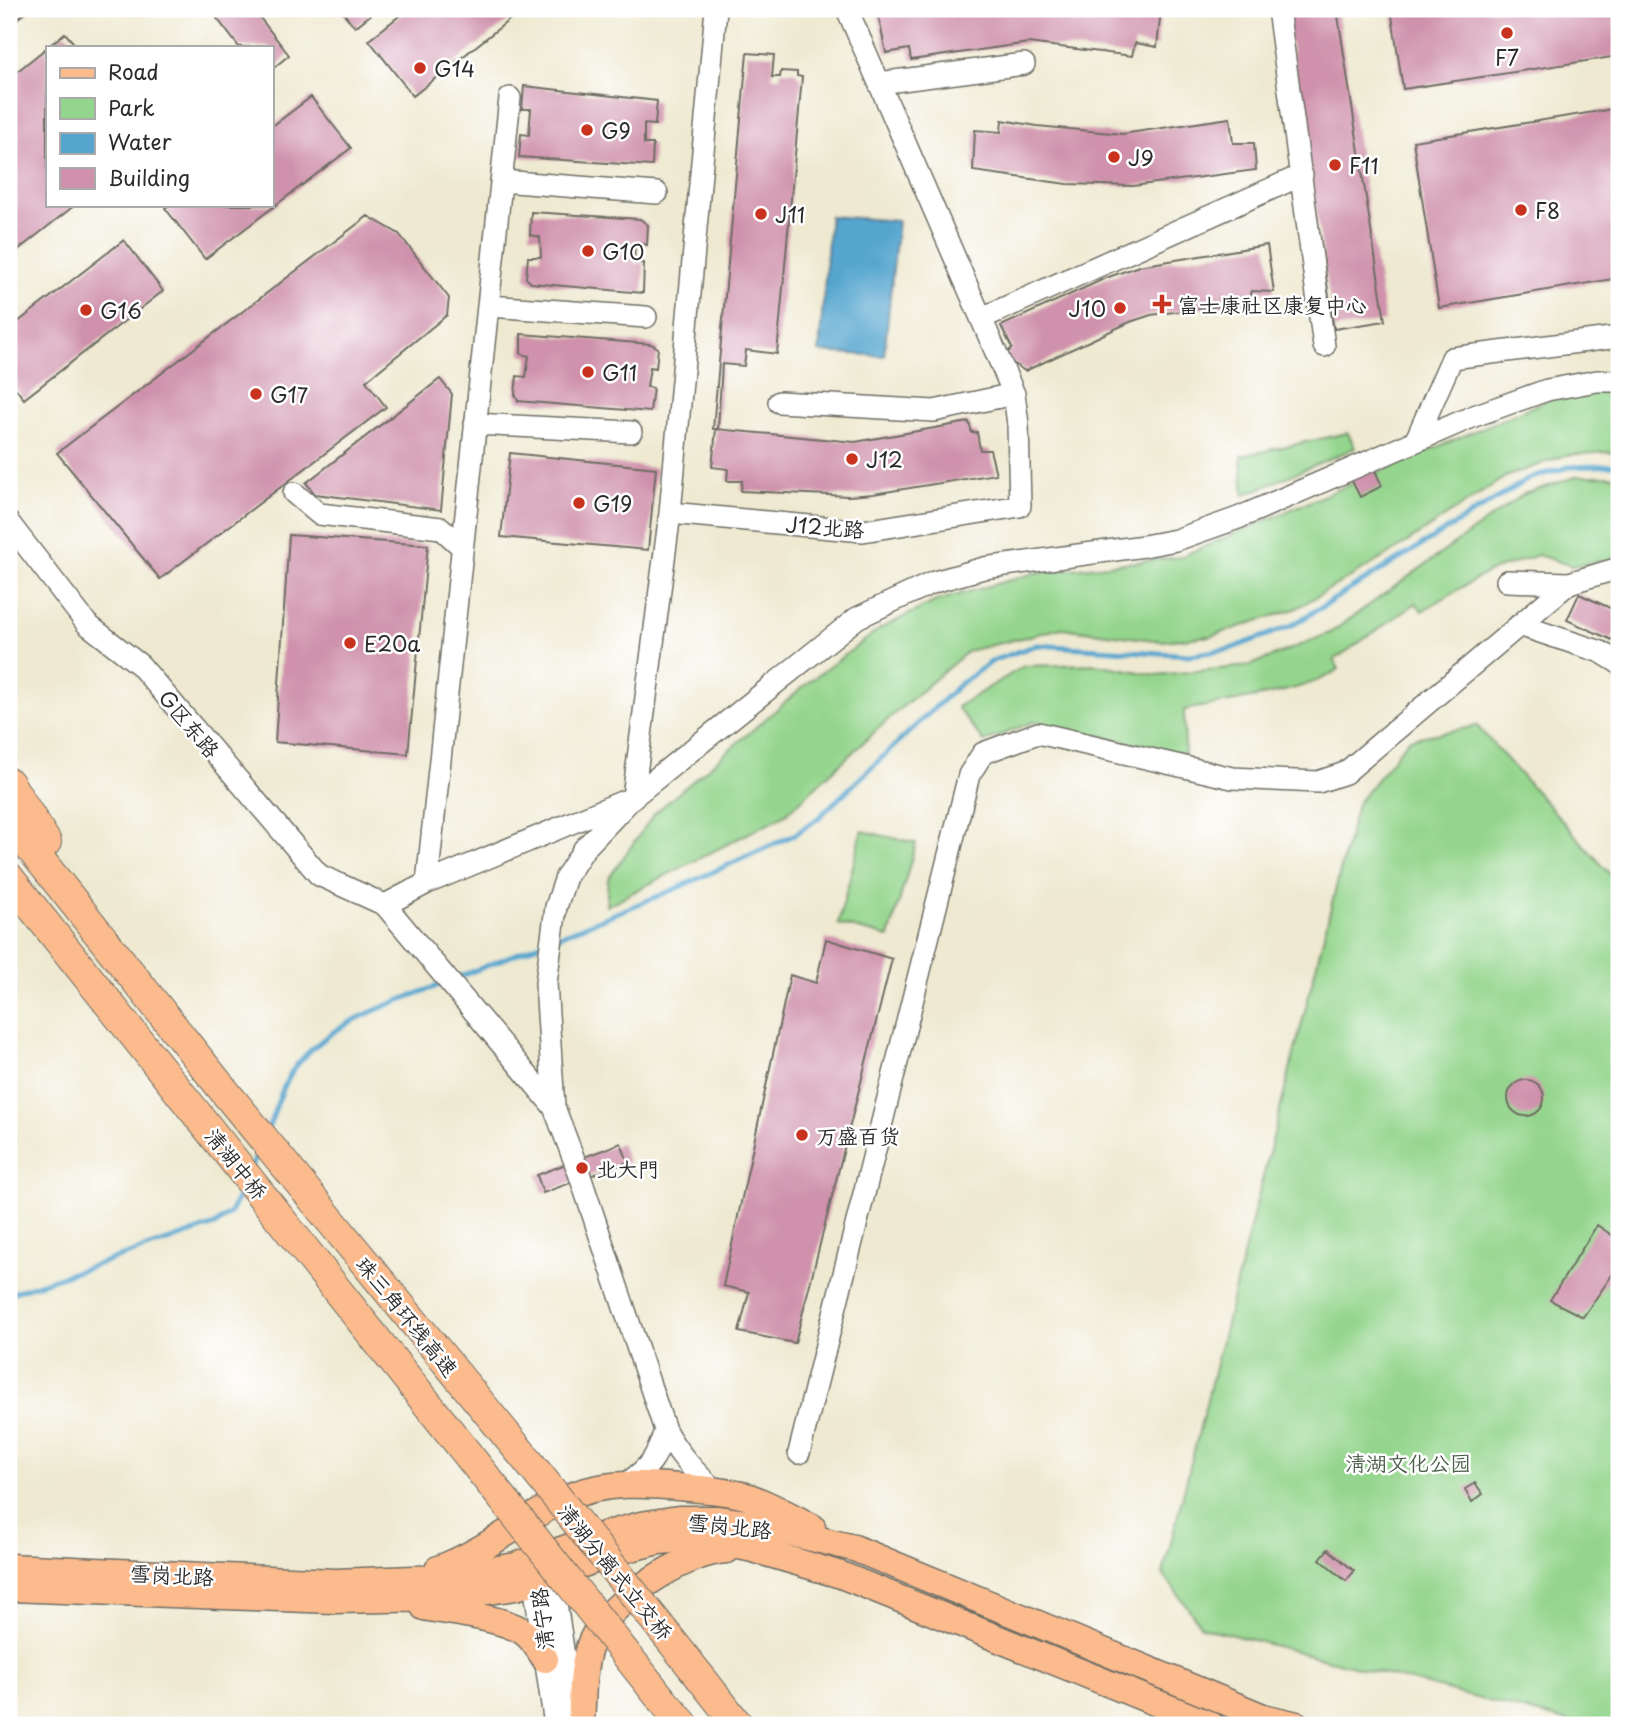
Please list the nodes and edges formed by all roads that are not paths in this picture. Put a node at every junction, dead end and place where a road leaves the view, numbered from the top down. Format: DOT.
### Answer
graph roads {
  1 [pos="716,9"];
  2 [pos="1278,9"];
  3 [pos="854,10"];
  4 [pos="1024,64"];
  5 [pos="879,82"];
  6 [pos="510,98"];
  7 [pos="1302,175"];
  8 [pos="501,181"];
  9 [pos="657,193"];
  10 [pos="488,306"];
  11 [pos="646,317"];
  12 [pos="982,318"];
  13 [pos="1619,337"];
  14 [pos="1324,346"];
  15 [pos="1619,381"];
  16 [pos="1014,394"];
  17 [pos="779,402"];
  18 [pos="475,424"];
  19 [pos="631,432"];
  20 [pos="1416,440"];
  21 [pos="294,494"];
  22 [pos="670,513"];
  23 [pos="9,523"];
  24 [pos="462,547"];
  25 [pos="1619,568"];
  26 [pos="1507,581"];
  27 [pos="1569,583"];
  28 [pos="1519,625"];
  29 [pos="1619,663"];
  30 [pos="9,783"];
  31 [pos="633,797"];
  32 [pos="9,821"];
  33 [pos="9,878"];
  34 [pos="427,883"];
  35 [pos="9,894"];
  36 [pos="384,905"];
  37 [pos="120,961"];
  38 [pos="93,984"];
  39 [pos="554,1107"];
  40 [pos="286,1167"];
  41 [pos="270,1205"];
  42 [pos="665,1430"];
  43 [pos="799,1453"];
  44 [pos="531,1465"];
  45 [pos="626,1484"];
  46 [pos="496,1490"];
  47 [pos="714,1490"];
  48 [pos="854,1548"];
  49 [pos="753,1549"];
  50 [pos="9,1567"];
  51 [pos="542,1573"];
  52 [pos="9,1588"];
  53 [pos="389,1591"];
  54 [pos="545,1659"];
  55 [pos="555,1725"];
  56 [pos="575,1725"];
  57 [pos="581,1725"];
  58 [pos="684,1725"];
  59 [pos="737,1725"];
  60 [pos="1211,1725"];
  61 [pos="1297,1725"];
  1 -- 22 [label="street"];
  2 -- 7 [label="street"];
  3 -- 5 [label="street"];
  4 -- 5 [label="street"];
  5 -- 12 [label="street"];
  6 -- 8 [label="street"];
  7 -- 12 [label="street"];
  7 -- 14 [label="street"];
  8 -- 9 [label="street"];
  8 -- 10 [label="street"];
  10 -- 11 [label="street"];
  10 -- 18 [label="street"];
  12 -- 16 [label="street"];
  13 -- 20 [label="street"];
  15 -- 20 [label="street"];
  16 -- 17 [label="street"];
  16 -- 22 [label="street, J12北路"];
  18 -- 19 [label="street"];
  18 -- 24 [label="street"];
  20 -- 31 [label="street"];
  21 -- 24 [label="street"];
  22 -- 31 [label="street"];
  23 -- 36 [label="street, G区东路"];
  24 -- 34 [label="street"];
  25 -- 27 [label="street"];
  26 -- 27 [label="street"];
  27 -- 28 [label="street"];
  28 -- 29 [label="street"];
  28 -- 43 [label="street"];
  30 -- 37 [label="highway"];
  31 -- 34 [label="street"];
  31 -- 39 [label="street"];
  32 -- 37 [label="highway"];
  33 -- 38 [label="highway"];
  34 -- 36 [label="street"];
  35 -- 38 [label="highway"];
  36 -- 39 [label="street"];
  37 -- 40 [label="highway, 清湖中桥"];
  38 -- 41 [label="highway, 清湖中桥"];
  39 -- 42 [label="street"];
  40 -- 44 [label="highway, 珠三角环线高速"];
  41 -- 46 [label="highway, 珠三角环线高速"];
  42 -- 45 [label="street"];
  42 -- 47 [label="street"];
  44 -- 59 [label="highway, 清湖分离式立交桥, bridge"];
  45 -- 47 [label="main road"];
  45 -- 53 [label="main road"];
  46 -- 58 [label="highway, 清湖分离式立交桥, bridge"];
  47 -- 48 [label="main road"];
  48 -- 51 [label="main road, 雪岗北路"];
  48 -- 61 [label="main road, 雪岗北路"];
  49 -- 51 [label="main road, 雪岗北路"];
  49 -- 57 [label="main road"];
  49 -- 60 [label="main road, 雪岗北路"];
  50 -- 53 [label="main road, 雪岗北路"];
  51 -- 53 [label="main road, 雪岗北路"];
  51 -- 54 [label="street, 清宁路"];
  51 -- 56 [label="street, 清宁路"];
  52 -- 53 [label="main road, 雪岗北路"];
  53 -- 54 [label="main road"];
  54 -- 55 [label="street, 清宁路"];
}
